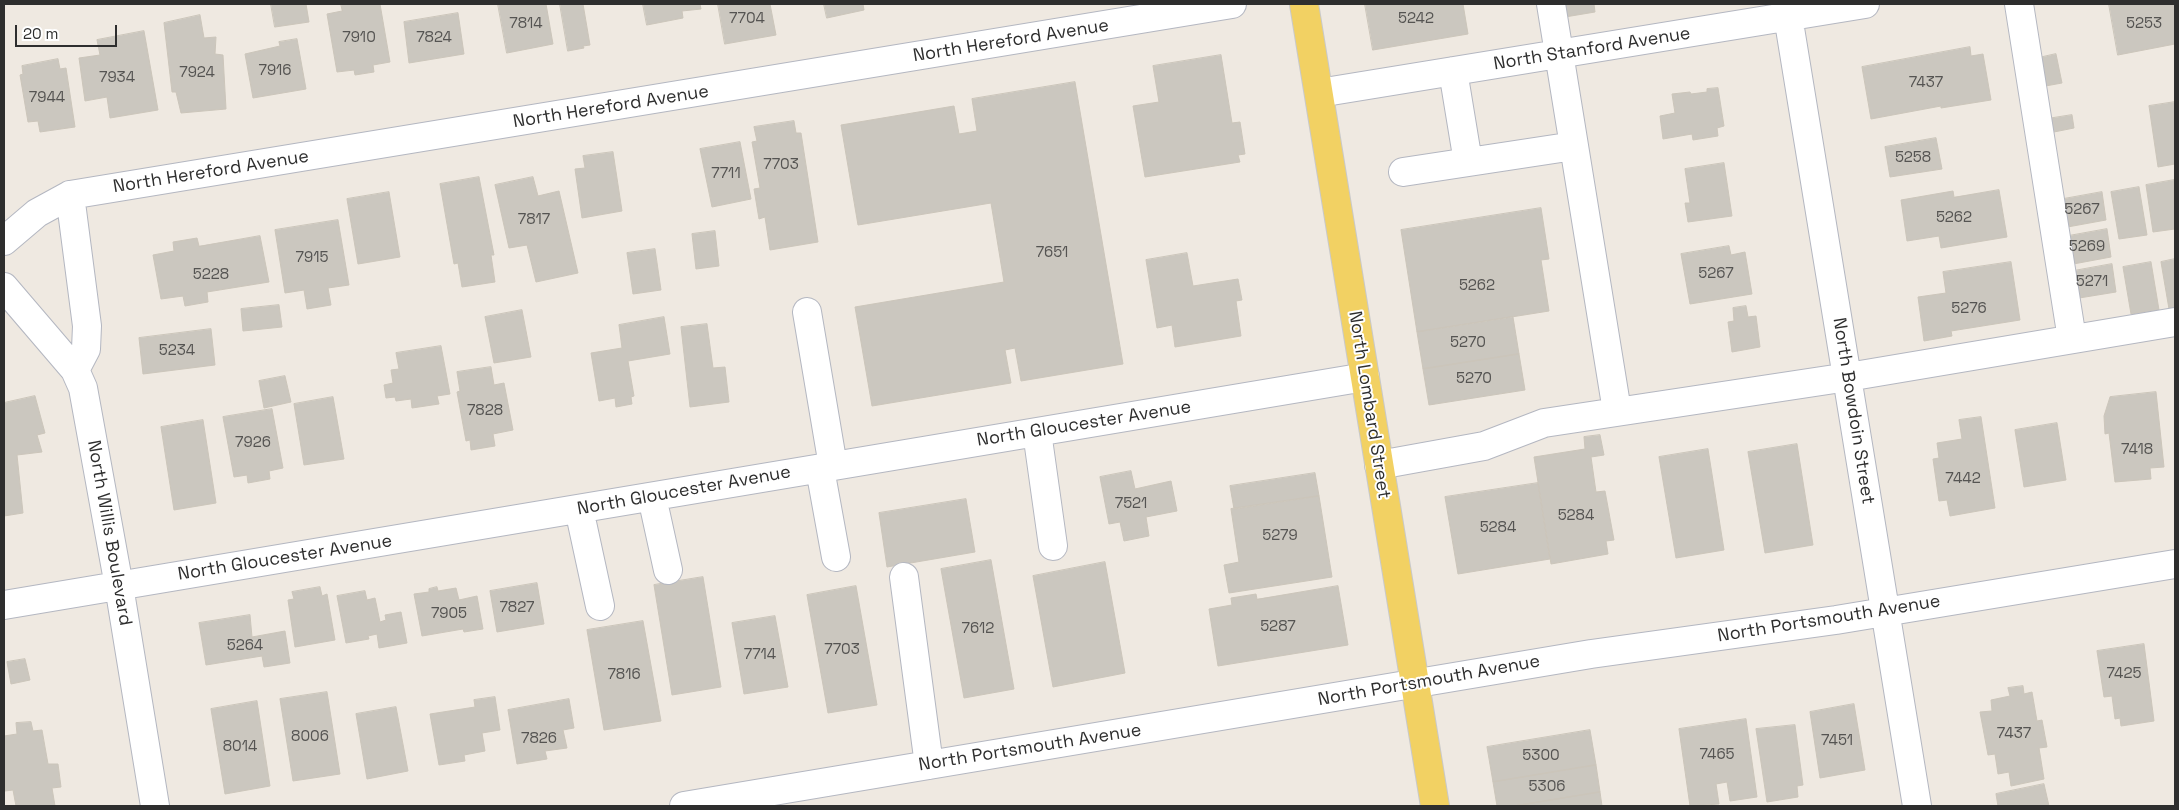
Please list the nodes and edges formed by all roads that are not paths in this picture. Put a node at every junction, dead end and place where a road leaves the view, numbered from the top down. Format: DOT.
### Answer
graph roads {
  1 [pos="1232,4"];
  2 [pos="1304,4"];
  3 [pos="1551,4"];
  4 [pos="1865,4"];
  5 [pos="2019,4"];
  6 [pos="1788,16"];
  7 [pos="1559,54"];
  8 [pos="1453,71"];
  9 [pos="1319,94"];
  10 [pos="1574,146"];
  11 [pos="1468,162"];
  12 [pos="1403,172"];
  13 [pos="70,195"];
  14 [pos="4,241"];
  15 [pos="4,287"];
  16 [pos="807,312"];
  17 [pos="2175,322"];
  18 [pos="2072,339"];
  19 [pos="75,370"];
  20 [pos="1848,377"];
  21 [pos="1365,378"];
  22 [pos="1617,411"];
  23 [pos="1037,432"];
  24 [pos="1379,465"];
  25 [pos="827,468"];
  26 [pos="652,497"];
  27 [pos="579,509"];
  28 [pos="1053,546"];
  29 [pos="836,557"];
  30 [pos="2175,564"];
  31 [pos="668,570"];
  32 [pos="904,577"];
  33 [pos="119,586"];
  34 [pos="4,604"];
  35 [pos="600,606"];
  36 [pos="1886,612"];
  37 [pos="1415,684"];
  38 [pos="929,765"];
  39 [pos="155,806"];
  40 [pos="684,806"];
  41 [pos="1435,806"];
  42 [pos="1917,806"];
  1 -- 13 [label="street, North Hereford Avenue"];
  2 -- 9 [label="main road, North Lombard Street"];
  3 -- 7 [label="street"];
  4 -- 6 [label="street, North Stanford Avenue"];
  5 -- 18 [label="street"];
  6 -- 7 [label="street, North Stanford Avenue"];
  6 -- 20 [label="street, North Bowdoin Street"];
  7 -- 8 [label="street, North Stanford Avenue"];
  7 -- 10 [label="street"];
  8 -- 9 [label="street, North Stanford Avenue"];
  8 -- 11 [label="street"];
  9 -- 21 [label="main road, North Lombard Street"];
  10 -- 11 [label="street"];
  10 -- 22 [label="street"];
  11 -- 12 [label="street"];
  13 -- 14 [label="street, North Hereford Avenue"];
  13 -- 19 [label="street"];
  15 -- 19 [label="street, North Willis Boulevard"];
  16 -- 25 [label="street"];
  17 -- 18 [label="street"];
  18 -- 20 [label="street"];
  19 -- 33 [label="street, North Willis Boulevard"];
  20 -- 22 [label="street"];
  20 -- 36 [label="street, North Bowdoin Street"];
  21 -- 23 [label="street, North Gloucester Avenue"];
  21 -- 24 [label="main road, North Lombard Street"];
  22 -- 24 [label="street"];
  23 -- 25 [label="street, North Gloucester Avenue"];
  23 -- 28 [label="street"];
  24 -- 37 [label="main road, North Lombard Street"];
  25 -- 26 [label="street, North Gloucester Avenue"];
  25 -- 29 [label="street"];
  26 -- 27 [label="street, North Gloucester Avenue"];
  26 -- 31 [label="street"];
  27 -- 33 [label="street, North Gloucester Avenue"];
  27 -- 35 [label="street"];
  30 -- 36 [label="street, North Portsmouth Avenue"];
  32 -- 38 [label="street"];
  33 -- 34 [label="street, North Gloucester Avenue"];
  33 -- 39 [label="street, North Willis Boulevard"];
  36 -- 37 [label="street, North Portsmouth Avenue"];
  36 -- 42 [label="street, North Bowdoin Street"];
  37 -- 38 [label="street, North Portsmouth Avenue"];
  37 -- 41 [label="main road, North Lombard Street"];
  38 -- 40 [label="street, North Portsmouth Avenue"];
}
